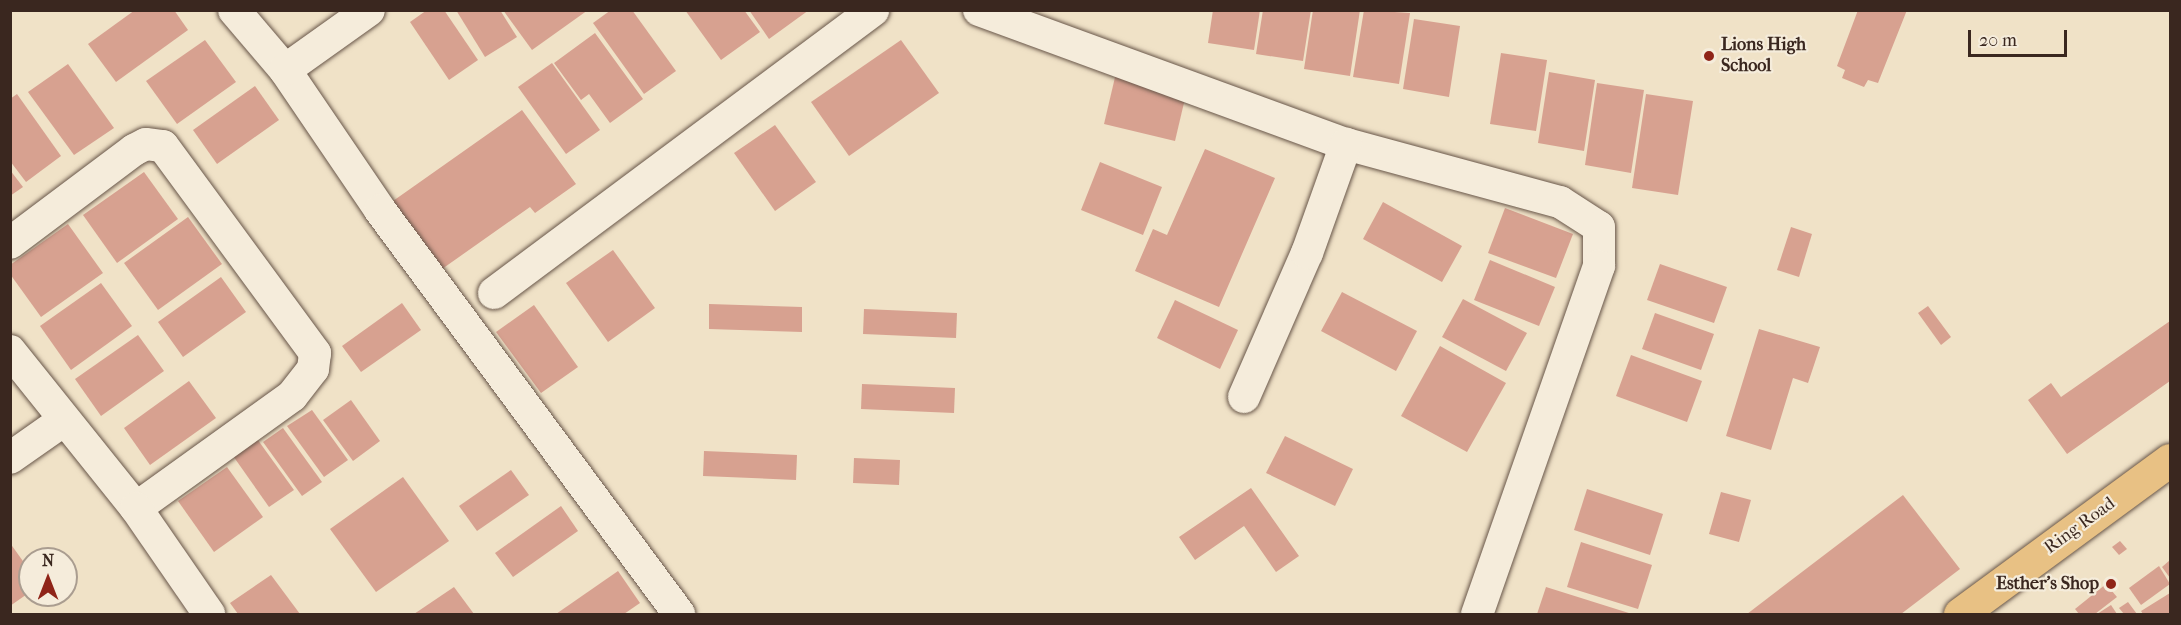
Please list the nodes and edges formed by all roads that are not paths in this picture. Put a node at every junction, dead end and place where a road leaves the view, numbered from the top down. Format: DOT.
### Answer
graph roads {
  1 [pos="234,10"];
  2 [pos="369,10"];
  3 [pos="873,10"];
  4 [pos="979,10"];
  5 [pos="285,70"];
  6 [pos="1346,144"];
  7 [pos="10,243"];
  8 [pos="494,293"];
  9 [pos="10,351"];
  10 [pos="1244,398"];
  11 [pos="64,420"];
  12 [pos="10,458"];
  13 [pos="2170,460"];
  14 [pos="135,508"];
  15 [pos="208,615"];
  16 [pos="679,615"];
  17 [pos="1477,615"];
  18 [pos="1960,615"];
  1 -- 5 [label="street"];
  2 -- 5 [label="street"];
  3 -- 8 [label="street"];
  4 -- 6 [label="street"];
  5 -- 16 [label="street"];
  6 -- 10 [label="street"];
  6 -- 17 [label="street"];
  7 -- 14 [label="street"];
  9 -- 11 [label="street"];
  11 -- 12 [label="street"];
  11 -- 14 [label="street"];
  13 -- 18 [label="main road, Ring Road"];
  14 -- 15 [label="street"];
}
